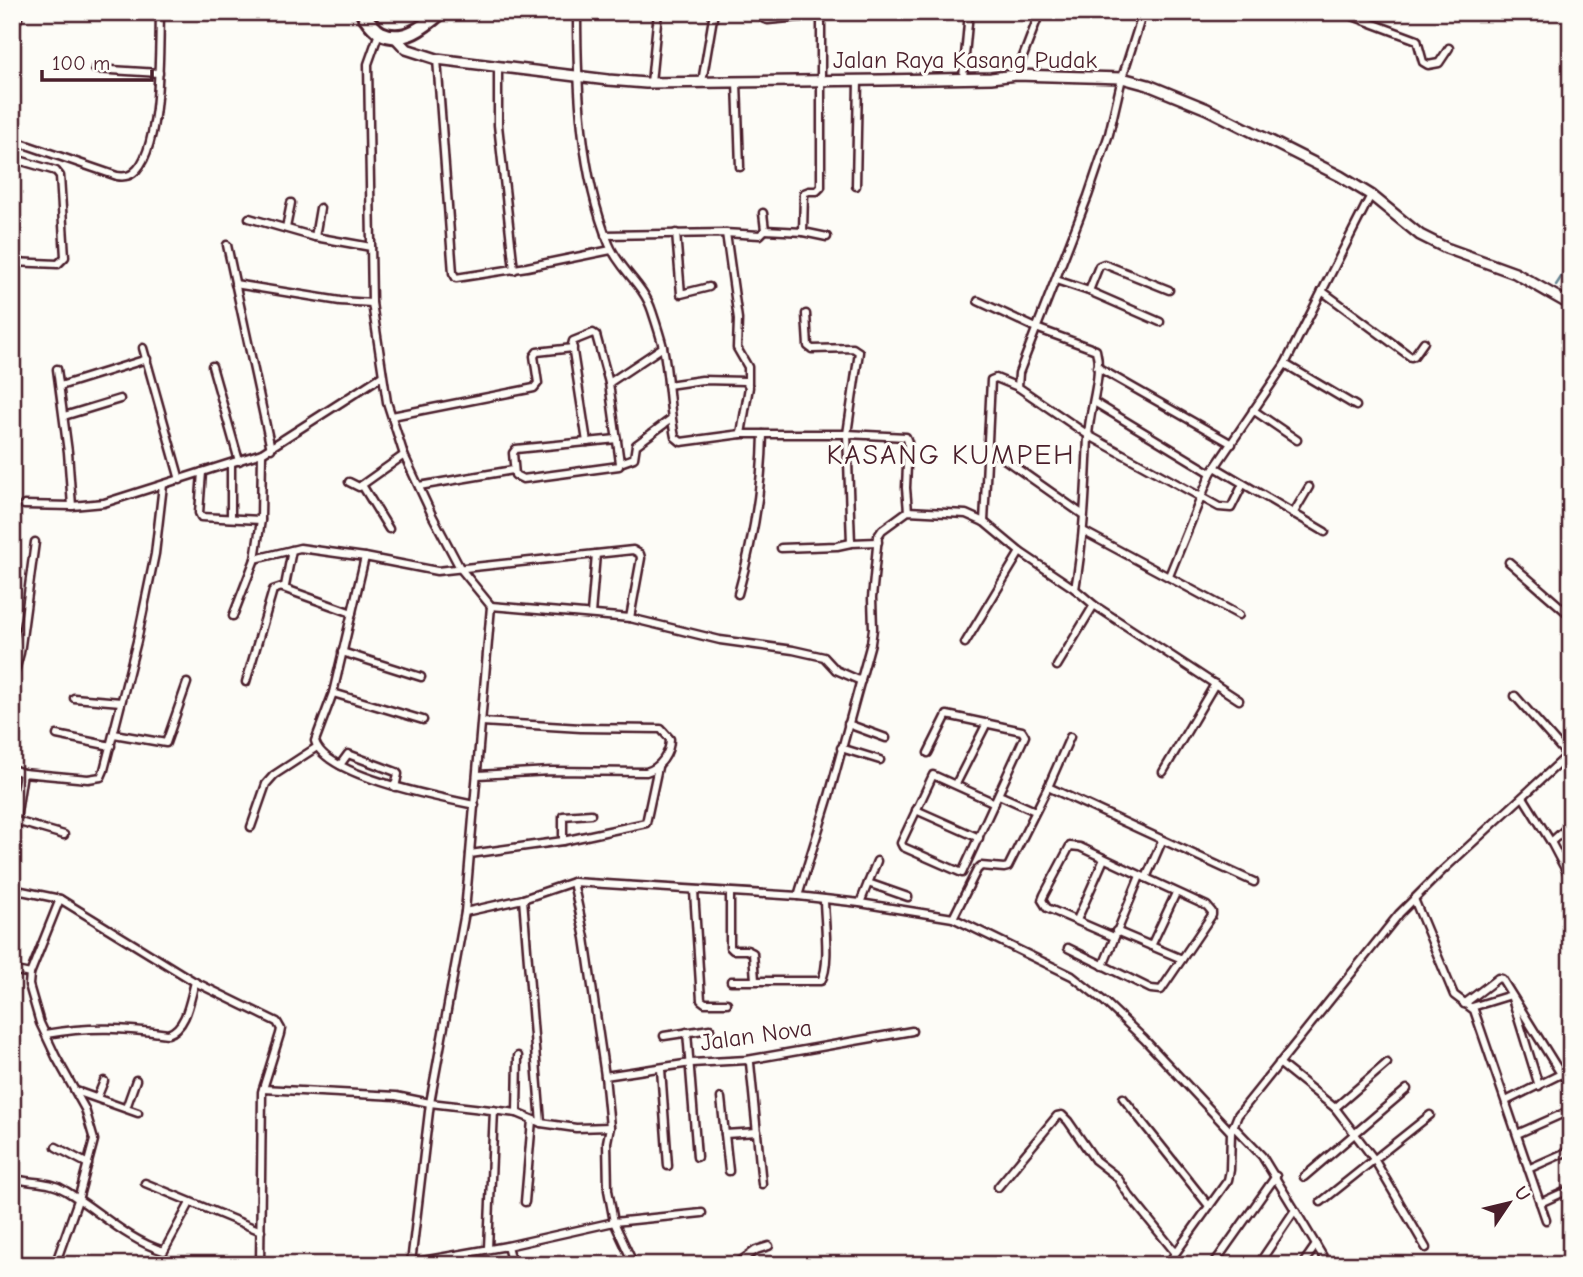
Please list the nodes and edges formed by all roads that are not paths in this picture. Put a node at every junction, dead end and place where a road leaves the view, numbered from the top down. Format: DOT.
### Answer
graph roads {
  1 [pos="60,12"];
  2 [pos="362,12"];
  3 [pos="441,12"];
  4 [pos="577,12"];
  5 [pos="658,12"];
  6 [pos="714,12"];
  7 [pos="762,12"];
  8 [pos="969,12"];
  9 [pos="1040,12"];
  10 [pos="1143,12"];
  11 [pos="1342,12"];
  12 [pos="160,13"];
  13 [pos="821,13"];
  14 [pos="862,14"];
  15 [pos="379,33"];
  16 [pos="394,36"];
  17 [pos="1449,48"];
  18 [pos="437,59"];
  19 [pos="498,66"];
  20 [pos="95,69"];
  21 [pos="159,73"];
  22 [pos="1016,75"];
  23 [pos="577,76"];
  24 [pos="963,78"];
  25 [pos="1122,78"];
  26 [pos="820,80"];
  27 [pos="858,80"];
  28 [pos="702,82"];
  29 [pos="737,82"];
  30 [pos="651,83"];
  31 [pos="12,140"];
  32 [pos="22,161"];
  33 [pos="740,167"];
  34 [pos="856,186"];
  35 [pos="1370,195"];
  36 [pos="291,203"];
  37 [pos="320,208"];
  38 [pos="762,213"];
  39 [pos="249,218"];
  40 [pos="286,228"];
  41 [pos="765,230"];
  42 [pos="803,232"];
  43 [pos="676,233"];
  44 [pos="726,233"];
  45 [pos="605,235"];
  46 [pos="315,237"];
  47 [pos="827,237"];
  48 [pos="227,245"];
  49 [pos="371,247"];
  50 [pos="611,250"];
  51 [pos="12,262"];
  52 [pos="514,270"];
  53 [pos="1056,280"];
  54 [pos="235,284"];
  55 [pos="709,287"];
  56 [pos="1169,290"];
  57 [pos="1089,291"];
  58 [pos="1322,291"];
  59 [pos="978,301"];
  60 [pos="372,303"];
  61 [pos="1571,306"];
  62 [pos="806,314"];
  63 [pos="1160,322"];
  64 [pos="1036,328"];
  65 [pos="1424,342"];
  66 [pos="143,348"];
  67 [pos="573,348"];
  68 [pos="663,348"];
  69 [pos="147,359"];
  70 [pos="1285,364"];
  71 [pos="212,366"];
  72 [pos="1097,367"];
  73 [pos="57,369"];
  74 [pos="382,376"];
  75 [pos="609,383"];
  76 [pos="748,383"];
  77 [pos="667,385"];
  78 [pos="60,386"];
  79 [pos="1018,387"];
  80 [pos="120,399"];
  81 [pos="1094,402"];
  82 [pos="1356,406"];
  83 [pos="1253,410"];
  84 [pos="64,416"];
  85 [pos="391,416"];
  86 [pos="671,419"];
  87 [pos="741,434"];
  88 [pos="763,434"];
  89 [pos="847,434"];
  90 [pos="1088,436"];
  91 [pos="617,439"];
  92 [pos="1297,440"];
  93 [pos="587,442"];
  94 [pos="1231,444"];
  95 [pos="986,447"];
  96 [pos="271,449"];
  97 [pos="262,453"];
  98 [pos="404,455"];
  99 [pos="239,461"];
  100 [pos="620,463"];
  101 [pos="231,464"];
  102 [pos="513,470"];
  103 [pos="1213,470"];
  104 [pos="202,472"];
  105 [pos="180,480"];
  106 [pos="349,482"];
  107 [pos="1243,484"];
  108 [pos="163,485"];
  109 [pos="362,485"];
  110 [pos="419,486"];
  111 [pos="1309,486"];
  112 [pos="1201,497"];
  113 [pos="24,505"];
  114 [pos="72,506"];
  115 [pos="908,511"];
  116 [pos="1293,513"];
  117 [pos="1082,514"];
  118 [pos="231,519"];
  119 [pos="261,520"];
  120 [pos="984,522"];
  121 [pos="389,529"];
  122 [pos="1083,531"];
  123 [pos="1325,532"];
  124 [pos="35,542"];
  125 [pos="878,542"];
  126 [pos="851,543"];
  127 [pos="781,548"];
  128 [pos="292,550"];
  129 [pos="1020,552"];
  130 [pos="596,554"];
  131 [pos="365,558"];
  132 [pos="255,559"];
  133 [pos="1508,562"];
  134 [pos="460,568"];
  135 [pos="1169,576"];
  136 [pos="283,588"];
  137 [pos="1075,589"];
  138 [pos="738,594"];
  139 [pos="1094,605"];
  140 [pos="491,606"];
  141 [pos="352,613"];
  142 [pos="591,614"];
  143 [pos="1239,615"];
  144 [pos="233,616"];
  145 [pos="1571,616"];
  146 [pos="630,618"];
  147 [pos="965,643"];
  148 [pos="12,651"];
  149 [pos="342,652"];
  150 [pos="20,653"];
  151 [pos="1057,666"];
  152 [pos="421,677"];
  153 [pos="860,681"];
  154 [pos="12,682"];
  155 [pos="246,682"];
  156 [pos="187,683"];
  157 [pos="1215,684"];
  158 [pos="332,693"];
  159 [pos="1515,696"];
  160 [pos="74,698"];
  161 [pos="1239,700"];
  162 [pos="121,702"];
  163 [pos="424,720"];
  164 [pos="482,722"];
  165 [pos="987,723"];
  166 [pos="848,724"];
  167 [pos="114,734"];
  168 [pos="57,735"];
  169 [pos="1070,737"];
  170 [pos="887,738"];
  171 [pos="111,746"];
  172 [pos="317,747"];
  173 [pos="841,748"];
  174 [pos="928,753"];
  175 [pos="1569,754"];
  176 [pos="880,760"];
  177 [pos="340,765"];
  178 [pos="659,767"];
  179 [pos="12,769"];
  180 [pos="1163,772"];
  181 [pos="23,773"];
  182 [pos="478,775"];
  183 [pos="956,784"];
  184 [pos="394,787"];
  185 [pos="1048,787"];
  186 [pos="999,795"];
  187 [pos="1523,797"];
  188 [pos="995,803"];
  189 [pos="475,805"];
  190 [pos="916,810"];
  191 [pos="1035,811"];
  192 [pos="591,814"];
  193 [pos="16,821"];
  194 [pos="1571,824"];
  195 [pos="251,827"];
  196 [pos="64,835"];
  197 [pos="979,838"];
  198 [pos="563,841"];
  199 [pos="1162,841"];
  200 [pos="1551,842"];
  201 [pos="12,846"];
  202 [pos="470,854"];
  203 [pos="1104,859"];
  204 [pos="877,861"];
  205 [pos="1143,877"];
  206 [pos="1571,880"];
  207 [pos="573,882"];
  208 [pos="1254,882"];
  209 [pos="868,883"];
  210 [pos="12,889"];
  211 [pos="694,891"];
  212 [pos="730,893"];
  213 [pos="1176,893"];
  214 [pos="798,896"];
  215 [pos="908,897"];
  216 [pos="60,899"];
  217 [pos="523,899"];
  218 [pos="824,899"];
  219 [pos="1414,899"];
  220 [pos="860,903"];
  221 [pos="465,912"];
  222 [pos="953,918"];
  223 [pos="1077,920"];
  224 [pos="1115,934"];
  225 [pos="1151,946"];
  226 [pos="1068,948"];
  227 [pos="1182,959"];
  228 [pos="1103,966"];
  229 [pos="12,970"];
  230 [pos="30,974"];
  231 [pos="755,980"];
  232 [pos="731,981"];
  233 [pos="195,982"];
  234 [pos="1511,995"];
  235 [pos="727,1003"];
  236 [pos="1464,1004"];
  237 [pos="1472,1007"];
  238 [pos="710,1030"];
  239 [pos="912,1031"];
  240 [pos="687,1032"];
  241 [pos="46,1034"];
  242 [pos="664,1036"];
  243 [pos="518,1056"];
  244 [pos="747,1060"];
  245 [pos="691,1063"];
  246 [pos="1279,1063"];
  247 [pos="1387,1063"];
  248 [pos="661,1069"];
  249 [pos="1561,1074"];
  250 [pos="605,1076"];
  251 [pos="136,1080"];
  252 [pos="104,1081"];
  253 [pos="1571,1082"];
  254 [pos="1539,1086"];
  255 [pos="263,1089"];
  256 [pos="1407,1089"];
  257 [pos="76,1091"];
  258 [pos="97,1098"];
  259 [pos="721,1098"];
  260 [pos="1123,1098"];
  261 [pos="1506,1101"];
  262 [pos="430,1103"];
  263 [pos="126,1108"];
  264 [pos="1335,1108"];
  265 [pos="494,1111"];
  266 [pos="1567,1112"];
  267 [pos="138,1113"];
  268 [pos="517,1113"];
  269 [pos="1430,1115"];
  270 [pos="532,1120"];
  271 [pos="541,1123"];
  272 [pos="1571,1125"];
  273 [pos="610,1128"];
  274 [pos="1232,1129"];
  275 [pos="757,1132"];
  276 [pos="1517,1134"];
  277 [pos="725,1135"];
  278 [pos="1356,1135"];
  279 [pos="56,1147"];
  280 [pos="1571,1150"];
  281 [pos="697,1157"];
  282 [pos="1374,1159"];
  283 [pos="88,1164"];
  284 [pos="668,1166"];
  285 [pos="1528,1169"];
  286 [pos="729,1171"];
  287 [pos="1276,1176"];
  288 [pos="1304,1177"];
  289 [pos="12,1178"];
  290 [pos="145,1183"];
  291 [pos="762,1184"];
  292 [pos="998,1187"];
  293 [pos="1571,1189"];
  294 [pos="78,1200"];
  295 [pos="525,1202"];
  296 [pos="1321,1202"];
  297 [pos="190,1203"];
  298 [pos="1540,1203"];
  299 [pos="1209,1206"];
  300 [pos="1295,1210"];
  301 [pos="702,1213"];
  302 [pos="1546,1220"];
  303 [pos="614,1222"];
  304 [pos="261,1230"];
  305 [pos="1316,1245"];
  306 [pos="508,1246"];
  307 [pos="769,1246"];
  308 [pos="488,1248"];
  309 [pos="1426,1248"];
  310 [pos="1175,1252"];
  311 [pos="411,1264"];
  312 [pos="55,1265"];
  313 [pos="260,1265"];
  314 [pos="401,1265"];
  315 [pos="512,1265"];
  316 [pos="634,1265"];
  317 [pos="735,1265"];
  318 [pos="1167,1265"];
  319 [pos="1213,1265"];
  320 [pos="1258,1265"];
  321 [pos="1302,1265"];
  322 [pos="1328,1265"];
  1 -- 12 [label="street"];
  2 -- 15 [label="highway"];
  3 -- 16 [label="highway"];
  4 -- 23 [label="street"];
  5 -- 30 [label="street"];
  6 -- 28 [label="street"];
  7 -- 13 [label="street"];
  8 -- 24 [label="street"];
  9 -- 22 [label="street"];
  10 -- 25 [label="street"];
  11 -- 17 [label="street"];
  12 -- 21 [label="street"];
  13 -- 14 [label="street"];
  13 -- 26 [label="street"];
  15 -- 16 [label="highway"];
  15 -- 49 [label="street"];
  16 -- 18 [label="street, Jalan Raya Kasang Pudak"];
  18 -- 19 [label="street, Jalan Raya Kasang Pudak"];
  18 -- 52 [label="street"];
  19 -- 23 [label="street, Jalan Raya Kasang Pudak"];
  19 -- 52 [label="street"];
  20 -- 21 [label="street"];
  21 -- 31 [label="street"];
  22 -- 24 [label="street, Jalan Raya Kasang Pudak"];
  22 -- 25 [label="street, Jalan Raya Kasang Pudak"];
  23 -- 30 [label="street, Jalan Raya Kasang Pudak"];
  23 -- 45 [label="street"];
  24 -- 27 [label="street, Jalan Raya Kasang Pudak"];
  25 -- 35 [label="street, Jalan Raya Kasang Pudak"];
  25 -- 53 [label="street"];
  26 -- 27 [label="street, Jalan Raya Kasang Pudak"];
  26 -- 29 [label="street, Jalan Raya Kasang Pudak"];
  26 -- 42 [label="street"];
  27 -- 34 [label="street"];
  28 -- 29 [label="street, Jalan Raya Kasang Pudak"];
  28 -- 30 [label="street, Jalan Raya Kasang Pudak"];
  29 -- 33 [label="street"];
  32 -- 51 [label="street"];
  35 -- 58 [label="street"];
  35 -- 61 [label="street, Jalan Raya Kasang Pudak"];
  36 -- 40 [label="street"];
  37 -- 46 [label="street"];
  38 -- 41 [label="street"];
  39 -- 40 [label="street"];
  40 -- 46 [label="street"];
  41 -- 42 [label="street"];
  41 -- 44 [label="street"];
  42 -- 47 [label="street"];
  43 -- 44 [label="street"];
  43 -- 45 [label="street"];
  43 -- 55 [label="street"];
  44 -- 76 [label="street"];
  45 -- 50 [label="street"];
  46 -- 49 [label="street"];
  48 -- 54 [label="street"];
  49 -- 60 [label="street"];
  50 -- 52 [label="street"];
  50 -- 68 [label="street"];
  53 -- 57 [label="street"];
  53 -- 64 [label="street"];
  54 -- 60 [label="street"];
  54 -- 96 [label="street"];
  56 -- 57 [label="street"];
  57 -- 63 [label="street"];
  58 -- 65 [label="street"];
  58 -- 70 [label="street"];
  59 -- 64 [label="street"];
  60 -- 74 [label="street"];
  62 -- 89 [label="street"];
  64 -- 72 [label="street"];
  64 -- 79 [label="street"];
  66 -- 69 [label="street"];
  67 -- 75 [label="street"];
  67 -- 85 [label="street"];
  67 -- 93 [label="street"];
  68 -- 75 [label="street"];
  68 -- 77 [label="street"];
  69 -- 78 [label="street"];
  69 -- 105 [label="street"];
  70 -- 82 [label="street"];
  70 -- 83 [label="street"];
  71 -- 99 [label="street"];
  72 -- 81 [label="street"];
  72 -- 94 [label="street"];
  73 -- 78 [label="street"];
  74 -- 85 [label="street"];
  74 -- 96 [label="street"];
  75 -- 91 [label="street"];
  76 -- 77 [label="street"];
  76 -- 87 [label="street"];
  77 -- 86 [label="street"];
  78 -- 84 [label="street"];
  79 -- 90 [label="street"];
  79 -- 95 [label="street"];
  80 -- 84 [label="street"];
  81 -- 90 [label="street"];
  81 -- 103 [label="street"];
  83 -- 92 [label="street"];
  83 -- 94 [label="street"];
  84 -- 114 [label="street"];
  85 -- 98 [label="street"];
  86 -- 87 [label="street"];
  86 -- 100 [label="street"];
  87 -- 88 [label="street"];
  88 -- 89 [label="street"];
  88 -- 138 [label="street"];
  89 -- 115 [label="street"];
  89 -- 126 [label="street"];
  90 -- 112 [label="street"];
  90 -- 117 [label="street"];
  91 -- 93 [label="street"];
  91 -- 100 [label="street"];
  93 -- 102 [label="street"];
  94 -- 103 [label="street"];
  95 -- 117 [label="street"];
  95 -- 120 [label="street"];
  96 -- 97 [label="street"];
  97 -- 99 [label="street"];
  97 -- 119 [label="street"];
  98 -- 109 [label="street"];
  98 -- 110 [label="street"];
  99 -- 101 [label="street"];
  100 -- 102 [label="street"];
  101 -- 104 [label="street"];
  101 -- 118 [label="street"];
  102 -- 110 [label="street"];
  103 -- 107 [label="street"];
  103 -- 112 [label="street"];
  104 -- 105 [label="street"];
  104 -- 118 [label="street"];
  105 -- 108 [label="street"];
  106 -- 109 [label="street"];
  107 -- 112 [label="street"];
  107 -- 116 [label="street"];
  108 -- 114 [label="street"];
  108 -- 162 [label="street"];
  109 -- 121 [label="street"];
  110 -- 134 [label="street"];
  111 -- 116 [label="street"];
  112 -- 135 [label="street"];
  113 -- 114 [label="street"];
  115 -- 120 [label="street"];
  115 -- 125 [label="street"];
  116 -- 123 [label="street"];
  117 -- 122 [label="street"];
  118 -- 119 [label="street"];
  119 -- 132 [label="street"];
  120 -- 129 [label="street"];
  122 -- 135 [label="street"];
  122 -- 137 [label="street"];
  124 -- 150 [label="street"];
  125 -- 126 [label="street"];
  125 -- 153 [label="street"];
  126 -- 127 [label="street"];
  128 -- 131 [label="street"];
  128 -- 132 [label="street"];
  128 -- 136 [label="street"];
  129 -- 137 [label="street"];
  129 -- 147 [label="street"];
  130 -- 134 [label="street"];
  130 -- 142 [label="street"];
  130 -- 146 [label="street"];
  131 -- 134 [label="street"];
  131 -- 141 [label="street"];
  132 -- 144 [label="street"];
  133 -- 145 [label="street"];
  134 -- 140 [label="street"];
  135 -- 143 [label="street"];
  136 -- 141 [label="street"];
  136 -- 155 [label="street"];
  137 -- 139 [label="street"];
  139 -- 151 [label="street"];
  139 -- 157 [label="street"];
  140 -- 142 [label="street"];
  140 -- 164 [label="street"];
  141 -- 149 [label="street"];
  142 -- 146 [label="street"];
  146 -- 153 [label="street"];
  148 -- 150 [label="street"];
  149 -- 152 [label="street"];
  149 -- 158 [label="street"];
  150 -- 154 [label="street"];
  153 -- 166 [label="street"];
  156 -- 167 [label="street"];
  157 -- 161 [label="street"];
  157 -- 180 [label="street"];
  158 -- 163 [label="street"];
  158 -- 172 [label="street"];
  159 -- 175 [label="street"];
  160 -- 162 [label="street"];
  162 -- 167 [label="street"];
  164 -- 178 [label="street"];
  164 -- 182 [label="street"];
  165 -- 174 [label="street"];
  165 -- 183 [label="street"];
  165 -- 186 [label="street"];
  166 -- 170 [label="street"];
  166 -- 173 [label="street"];
  167 -- 171 [label="street"];
  168 -- 171 [label="street"];
  169 -- 185 [label="street"];
  171 -- 181 [label="street"];
  172 -- 177 [label="street"];
  172 -- 195 [label="street"];
  173 -- 176 [label="street"];
  173 -- 214 [label="street"];
  175 -- 187 [label="street"];
  177 -- 184 [label="street"];
  177 -- 184 [label="street"];
  178 -- 182 [label="street"];
  178 -- 198 [label="street"];
  179 -- 181 [label="street"];
  181 -- 193 [label="street"];
  182 -- 189 [label="street"];
  183 -- 188 [label="street"];
  183 -- 190 [label="street"];
  184 -- 189 [label="street"];
  185 -- 191 [label="street"];
  185 -- 199 [label="street"];
  186 -- 188 [label="street"];
  186 -- 191 [label="street"];
  187 -- 200 [label="street"];
  187 -- 219 [label="street"];
  188 -- 197 [label="street"];
  189 -- 202 [label="street"];
  190 -- 197 [label="street"];
  190 -- 197 [label="street"];
  191 -- 222 [label="street"];
  192 -- 198 [label="street"];
  193 -- 196 [label="street"];
  193 -- 201 [label="street"];
  194 -- 200 [label="street"];
  198 -- 202 [label="street"];
  199 -- 205 [label="street"];
  199 -- 208 [label="street"];
  200 -- 206 [label="street"];
  202 -- 221 [label="street"];
  203 -- 205 [label="street"];
  203 -- 223 [label="street"];
  203 -- 223 [label="street"];
  204 -- 209 [label="street"];
  205 -- 213 [label="street"];
  205 -- 224 [label="street"];
  207 -- 211 [label="street"];
  207 -- 217 [label="street"];
  207 -- 250 [label="street"];
  209 -- 215 [label="street"];
  209 -- 220 [label="street"];
  210 -- 216 [label="street"];
  211 -- 212 [label="street"];
  211 -- 235 [label="street"];
  212 -- 214 [label="street"];
  212 -- 231 [label="street"];
  213 -- 225 [label="street"];
  213 -- 227 [label="street"];
  214 -- 218 [label="street"];
  216 -- 230 [label="street"];
  216 -- 233 [label="street"];
  217 -- 221 [label="street"];
  217 -- 271 [label="street"];
  218 -- 220 [label="street"];
  218 -- 231 [label="street"];
  219 -- 236 [label="street"];
  219 -- 246 [label="street"];
  220 -- 222 [label="street"];
  221 -- 262 [label="street"];
  222 -- 274 [label="street"];
  223 -- 224 [label="street"];
  224 -- 225 [label="street"];
  224 -- 228 [label="street"];
  225 -- 227 [label="street"];
  226 -- 228 [label="street"];
  227 -- 228 [label="street"];
  229 -- 230 [label="street"];
  230 -- 241 [label="street"];
  231 -- 232 [label="street"];
  233 -- 241 [label="street"];
  233 -- 255 [label="street"];
  234 -- 236 [label="street"];
  234 -- 237 [label="street"];
  234 -- 249 [label="street"];
  234 -- 254 [label="street"];
  236 -- 237 [label="street"];
  237 -- 261 [label="street"];
  238 -- 240 [label="street"];
  239 -- 244 [label="street, Jalan Nova"];
  240 -- 242 [label="street"];
  240 -- 245 [label="street"];
  241 -- 257 [label="street"];
  243 -- 268 [label="street"];
  244 -- 245 [label="street, Jalan Nova"];
  244 -- 275 [label="street"];
  245 -- 248 [label="street, Jalan Nova"];
  245 -- 281 [label="street"];
  246 -- 264 [label="street"];
  246 -- 274 [label="street"];
  247 -- 264 [label="street"];
  248 -- 250 [label="street, Jalan Nova"];
  248 -- 284 [label="street"];
  249 -- 253 [label="street"];
  249 -- 254 [label="street"];
  250 -- 273 [label="street"];
  251 -- 263 [label="street"];
  252 -- 258 [label="street"];
  254 -- 261 [label="street"];
  255 -- 262 [label="street"];
  255 -- 304 [label="street"];
  256 -- 278 [label="street"];
  257 -- 258 [label="street"];
  257 -- 283 [label="street"];
  258 -- 263 [label="street"];
  259 -- 277 [label="street"];
  260 -- 299 [label="street"];
  261 -- 276 [label="street"];
  262 -- 265 [label="street"];
  262 -- 311 [label="street"];
  263 -- 267 [label="street"];
  264 -- 278 [label="street"];
  265 -- 268 [label="street"];
  265 -- 308 [label="street"];
  266 -- 272 [label="street"];
  266 -- 276 [label="street"];
  268 -- 270 [label="street"];
  269 -- 282 [label="street"];
  270 -- 271 [label="street"];
  270 -- 295 [label="street"];
  271 -- 273 [label="street"];
  273 -- 303 [label="street"];
  274 -- 287 [label="street"];
  274 -- 299 [label="street"];
  275 -- 277 [label="street"];
  275 -- 291 [label="street"];
  276 -- 285 [label="street"];
  277 -- 286 [label="street"];
  278 -- 282 [label="street"];
  278 -- 288 [label="street"];
  279 -- 283 [label="street"];
  280 -- 285 [label="street"];
  282 -- 296 [label="street"];
  282 -- 309 [label="street"];
  283 -- 294 [label="street"];
  285 -- 298 [label="street"];
  287 -- 300 [label="street"];
  287 -- 319 [label="street"];
  289 -- 294 [label="street"];
  290 -- 297 [label="street"];
  292 -- 310 [label="street"];
  293 -- 298 [label="street"];
  294 -- 297 [label="street"];
  294 -- 312 [label="street"];
  297 -- 304 [label="street"];
  298 -- 302 [label="street"];
  299 -- 310 [label="street"];
  300 -- 305 [label="street"];
  300 -- 320 [label="street"];
  301 -- 303 [label="street"];
  303 -- 306 [label="street"];
  303 -- 316 [label="street"];
  304 -- 313 [label="street"];
  305 -- 321 [label="street"];
  305 -- 322 [label="street"];
  306 -- 308 [label="street"];
  306 -- 315 [label="street"];
  307 -- 317 [label="street"];
  308 -- 311 [label="street"];
  310 -- 318 [label="street"];
  311 -- 314 [label="street"];
}
